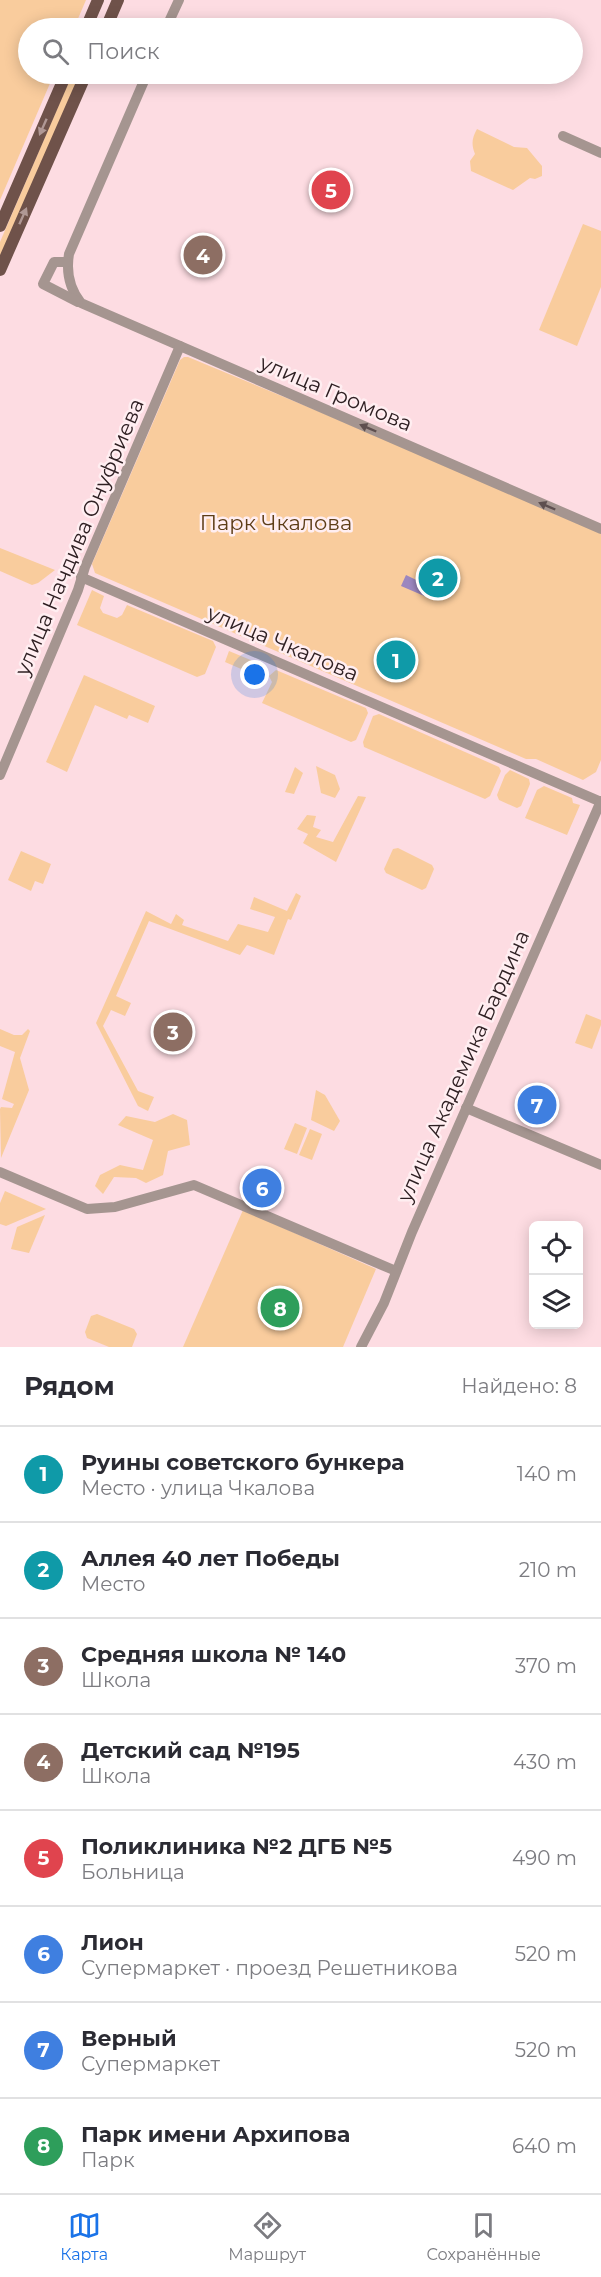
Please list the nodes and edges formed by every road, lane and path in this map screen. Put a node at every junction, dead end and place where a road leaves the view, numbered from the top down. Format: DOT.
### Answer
graph roads {
  1 [pos="98,0"];
  2 [pos="118,0"];
  3 [pos="179,0"];
  4 [pos="90,18"];
  5 [pos="110,18"];
  6 [pos="171,18"];
  7 [pos="62,84"];
  8 [pos="82,84"];
  9 [pos="143,84"];
  10 [pos="563,136"];
  11 [pos="601,153"];
  12 [pos="0,226"];
  13 [pos="68,262"];
  14 [pos="0,270"];
  15 [pos="81,303"];
  16 [pos="180,346"];
  17 [pos="601,529"];
  18 [pos="81,577"];
  19 [pos="0,775"];
  20 [pos="601,802"];
  21 [pos="466,1107"];
  22 [pos="601,1165"];
  23 [pos="0,1172"];
  24 [pos="396,1271"];
  25 [pos="362,1347"];
  1 -- 4 [label="main road"];
  2 -- 5 [label="main road"];
  3 -- 6 [label="street"];
  7 -- 12 [label="main road, one-way"];
  14 -- 8 [label="main road, one-way"];
  9 -- 13 [label="street"];
  10 -- 11 [label="street"];
  13 -- 15 [label="street"];
  13 -- 15 [label="street, улица Громова"];
  15 -- 16 [label="street, улица Громова"];
  17 -- 16 [label="street, улица Громова, one-way"];
  16 -- 18 [label="street, улица Начдива Онуфриева"];
  18 -- 19 [label="street, улица Начдива Онуфриева"];
  18 -- 20 [label="street, улица Чкалова"];
  20 -- 21 [label="street, улица Академика Бардина"];
  21 -- 22 [label="street"];
  21 -- 24 [label="street, улица Академика Бардина"];
  23 -- 24 [label="street"];
  24 -- 25 [label="street, улица Академика Бардина"];
}
